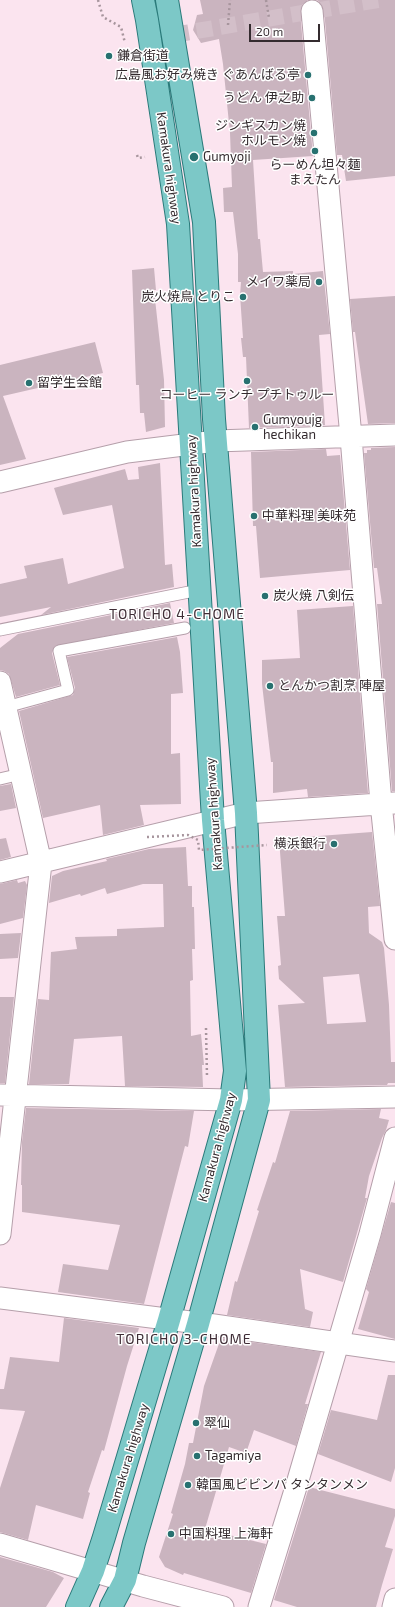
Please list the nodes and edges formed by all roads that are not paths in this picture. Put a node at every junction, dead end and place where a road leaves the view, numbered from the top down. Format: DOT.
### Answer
graph roads {
  1 [pos="143,0"];
  2 [pos="167,0"];
  3 [pos="312,11"];
  4 [pos="395,435"];
  5 [pos="351,437"];
  6 [pos="216,441"];
  7 [pos="191,444"];
  8 [pos="0,482"];
  9 [pos="200,590"];
  10 [pos="185,628"];
  11 [pos="0,630"];
  12 [pos="0,682"];
  13 [pos="6,707"];
  14 [pos="21,774"];
  15 [pos="0,779"];
  16 [pos="388,803"];
  17 [pos="246,813"];
  18 [pos="204,823"];
  19 [pos="41,863"];
  20 [pos="0,872"];
  21 [pos="395,939"];
  22 [pos="8,1095"];
  23 [pos="395,1097"];
  24 [pos="231,1100"];
  25 [pos="259,1100"];
  26 [pos="395,1138"];
  27 [pos="0,1234"];
  28 [pos="0,1298"];
  29 [pos="169,1320"];
  30 [pos="198,1324"];
  31 [pos="338,1343"];
  32 [pos="395,1351"];
  33 [pos="0,1544"];
  34 [pos="93,1571"];
  35 [pos="125,1580"];
  36 [pos="395,1599"];
  37 [pos="77,1607"];
  38 [pos="111,1607"];
  39 [pos="223,1607"];
  40 [pos="259,1607"];
  41 [pos="393,1607"];
  1 -- 7 [label="main road, Kamakura highway"];
  2 -- 6 [label="main road, Kamakura highway"];
  3 -- 5 [label="street"];
  4 -- 5 [label="street"];
  5 -- 6 [label="street"];
  5 -- 16 [label="street"];
  6 -- 7 [label="street"];
  6 -- 17 [label="main road, Kamakura highway"];
  7 -- 8 [label="street"];
  7 -- 9 [label="main road, Kamakura highway"];
  9 -- 11 [label="lane"];
  9 -- 18 [label="main road, Kamakura highway"];
  10 -- 13 [label="lane"];
  12 -- 13 [label="street"];
  13 -- 14 [label="street"];
  14 -- 15 [label="lane"];
  14 -- 19 [label="street"];
  16 -- 17 [label="street"];
  16 -- 21 [label="street"];
  17 -- 18 [label="street"];
  17 -- 25 [label="main road, Kamakura highway"];
  18 -- 19 [label="street"];
  18 -- 24 [label="main road, Kamakura highway"];
  19 -- 20 [label="street"];
  19 -- 22 [label="street"];
  22 -- 24 [label="street"];
  22 -- 27 [label="street"];
  23 -- 25 [label="street"];
  24 -- 25 [label="street"];
  24 -- 29 [label="main road, Kamakura highway"];
  25 -- 30 [label="main road, Kamakura highway"];
  26 -- 31 [label="street"];
  28 -- 29 [label="street"];
  29 -- 30 [label="street"];
  29 -- 34 [label="main road, Kamakura highway"];
  30 -- 31 [label="street"];
  30 -- 35 [label="main road, Kamakura highway"];
  31 -- 32 [label="street"];
  31 -- 40 [label="street"];
  33 -- 34 [label="street"];
  34 -- 35 [label="street"];
  34 -- 37 [label="main road, Kamakura highway"];
  35 -- 38 [label="main road, Kamakura highway"];
  35 -- 39 [label="street"];
  36 -- 41 [label="street"];
}
